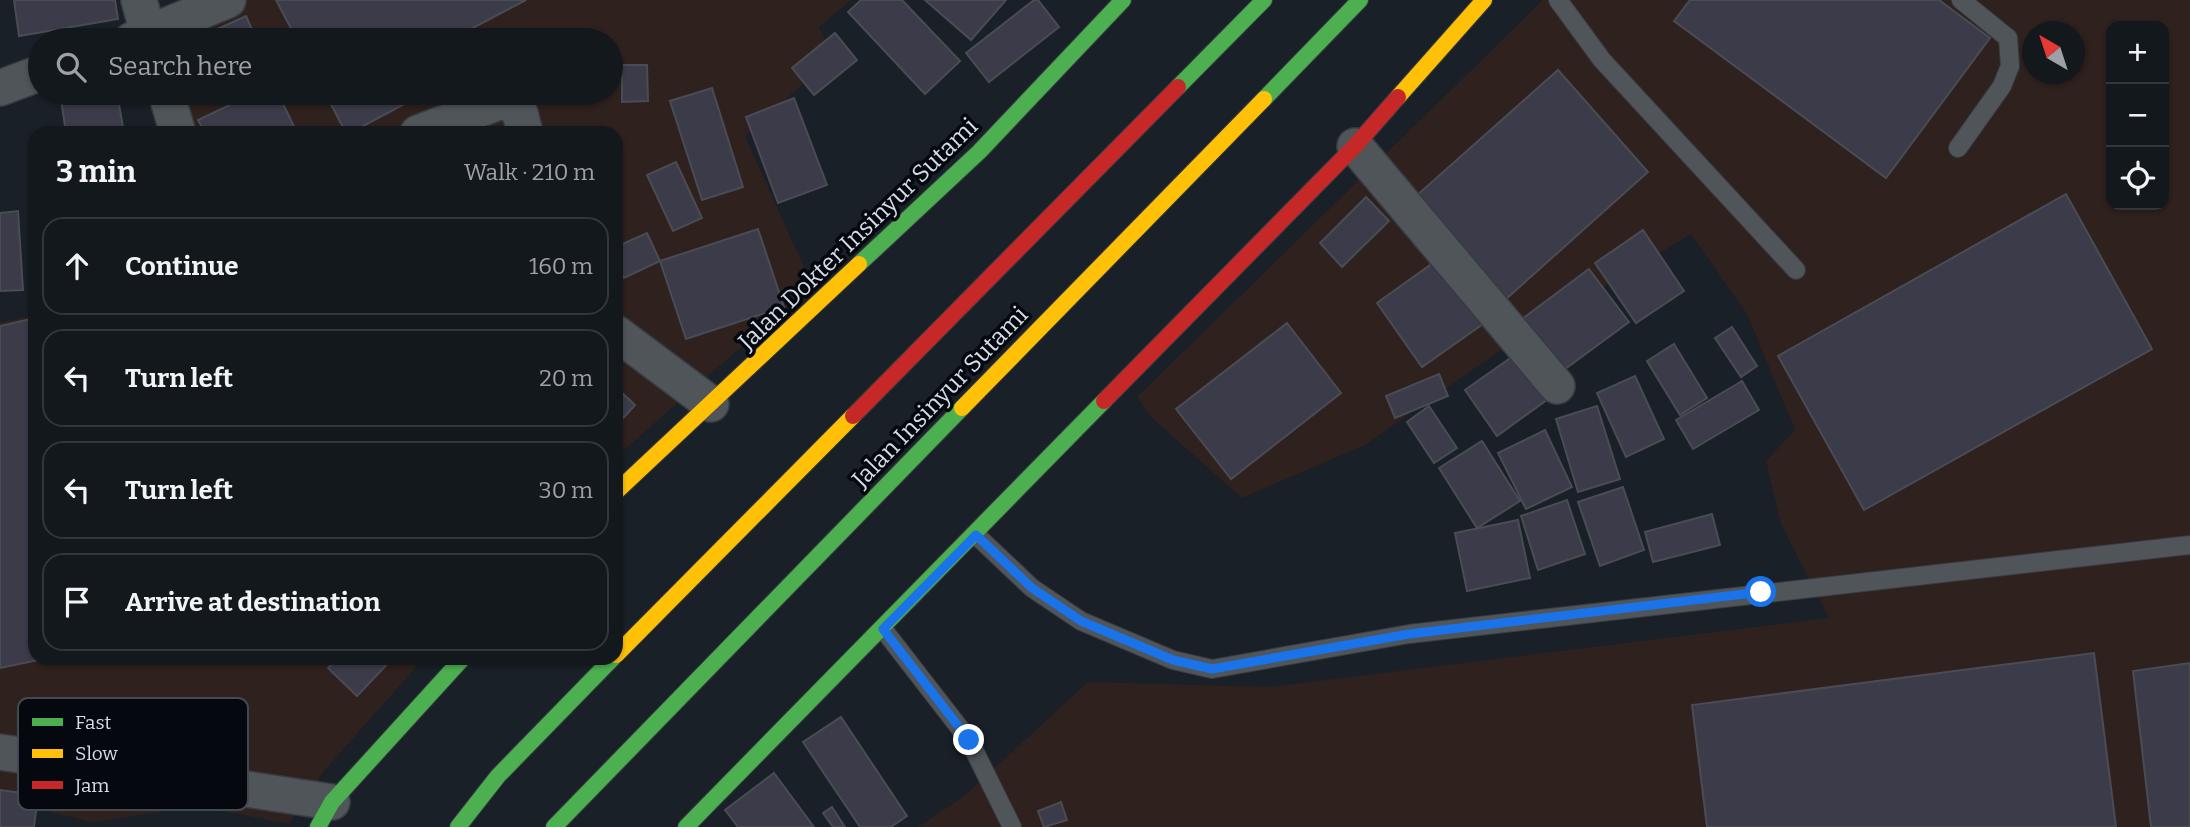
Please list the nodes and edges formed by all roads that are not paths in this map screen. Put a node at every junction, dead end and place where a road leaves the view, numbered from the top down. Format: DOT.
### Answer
graph roads {
  1 [pos="139,0"];
  2 [pos="228,0"];
  3 [pos="1123,0"];
  4 [pos="1264,0"];
  5 [pos="1360,0"];
  6 [pos="1484,0"];
  7 [pos="1558,0"];
  8 [pos="1961,0"];
  9 [pos="142,28"];
  10 [pos="165,28"];
  11 [pos="28,78"];
  12 [pos="0,88"];
  13 [pos="170,105"];
  14 [pos="491,105"];
  15 [pos="513,105"];
  16 [pos="176,126"];
  17 [pos="436,126"];
  18 [pos="523,126"];
  19 [pos="1355,146"];
  20 [pos="1958,148"];
  21 [pos="1796,271"];
  22 [pos="623,338"];
  23 [pos="1557,386"];
  24 [pos="711,404"];
  25 [pos="623,486"];
  26 [pos="976,535"];
  27 [pos="2190,545"];
  28 [pos="883,629"];
  29 [pos="623,647"];
  30 [pos="457,665"];
  31 [pos="605,665"];
  32 [pos="0,752"];
  33 [pos="18,755"];
  34 [pos="248,799"];
  35 [pos="325,814"];
  36 [pos="458,827"];
  37 [pos="554,827"];
  38 [pos="686,827"];
  39 [pos="1012,827"];
  1 -- 9 [label="street"];
  2 -- 10 [label="street"];
  3 -- 24 [label="main road, Jalan Dokter Insinyur Sutami"];
  4 -- 29 [label="main road, Jalan Insinyur Sutami"];
  5 -- 37 [label="main road, Jalan Insinyur Sutami"];
  6 -- 19 [label="main road"];
  7 -- 21 [label="lane"];
  8 -- 20 [label="lane"];
  11 -- 12 [label="street"];
  13 -- 16 [label="street"];
  14 -- 17 [label="street"];
  15 -- 18 [label="street"];
  19 -- 23 [label="street"];
  19 -- 26 [label="main road"];
  22 -- 24 [label="street"];
  24 -- 25 [label="main road, Jalan Dokter Insinyur Sutami"];
  26 -- 27 [label="lane"];
  26 -- 28 [label="main road"];
  28 -- 38 [label="main road"];
  28 -- 39 [label="lane"];
  30 -- 35 [label="main road"];
  31 -- 36 [label="main road, Jalan Insinyur Sutami"];
  32 -- 33 [label="street"];
  34 -- 35 [label="street"];
}
